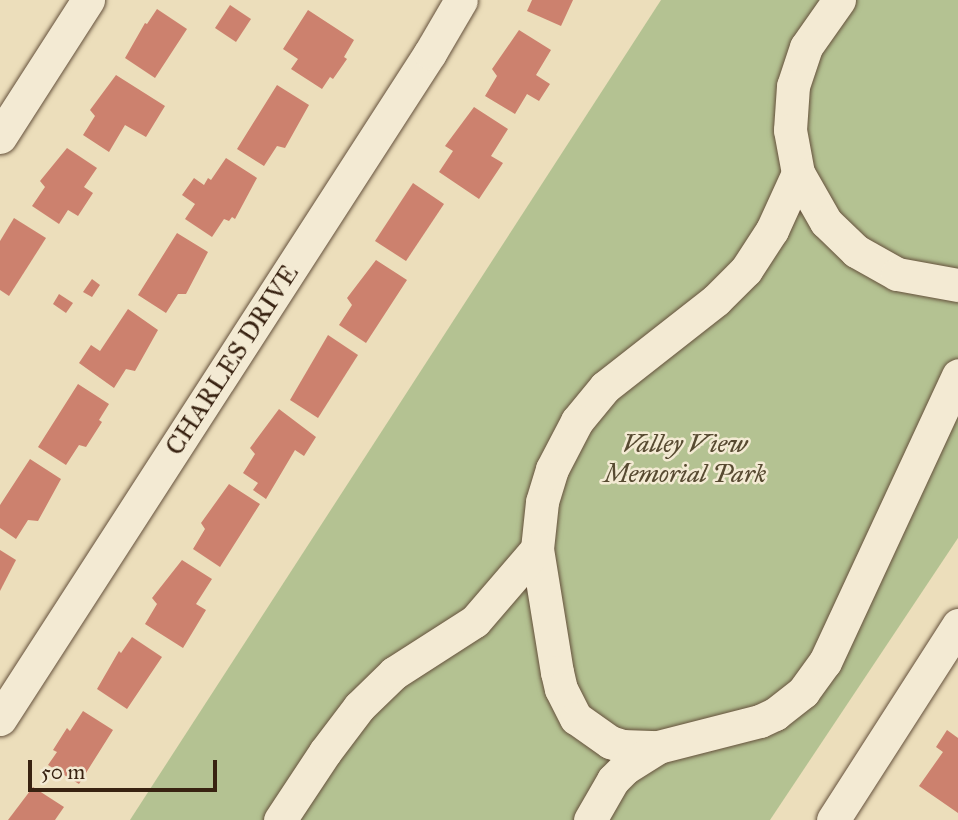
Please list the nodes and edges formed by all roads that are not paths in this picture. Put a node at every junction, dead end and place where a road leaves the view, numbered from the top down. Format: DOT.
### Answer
graph roads {
  1 [pos="88,0"];
  2 [pos="461,0"];
  3 [pos="839,0"];
  4 [pos="0,136"];
  5 [pos="798,173"];
  6 [pos="958,285"];
  7 [pos="958,376"];
  8 [pos="537,549"];
  9 [pos="958,625"];
  10 [pos="0,719"];
  11 [pos="658,747"];
  12 [pos="280,820"];
  13 [pos="590,820"];
  14 [pos="833,820"];
  1 -- 4 [label="street"];
  2 -- 10 [label="street, CHARLES DRIVE"];
  3 -- 5 [label="street"];
  5 -- 6 [label="street"];
  5 -- 8 [label="street"];
  7 -- 11 [label="street"];
  8 -- 11 [label="street"];
  8 -- 12 [label="street"];
  9 -- 14 [label="street"];
  11 -- 13 [label="street"];
}
